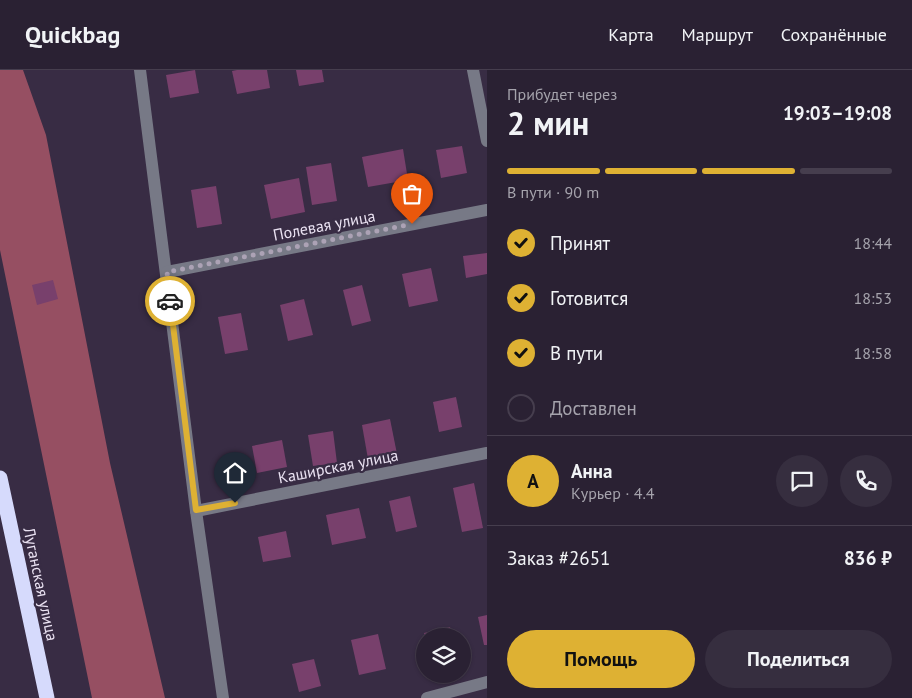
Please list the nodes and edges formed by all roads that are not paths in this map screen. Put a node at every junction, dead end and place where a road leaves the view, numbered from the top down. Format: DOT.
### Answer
graph roads {
  1 [pos="140,70"];
  2 [pos="473,70"];
  3 [pos="487,141"];
  4 [pos="487,210"];
  5 [pos="167,272"];
  6 [pos="487,453"];
  7 [pos="0,478"];
  8 [pos="196,510"];
  9 [pos="487,682"];
  10 [pos="47,698"];
  11 [pos="223,698"];
  12 [pos="426,698"];
  1 -- 5 [label="street"];
  2 -- 3 [label="street"];
  4 -- 5 [label="street, Полевая улица"];
  5 -- 8 [label="street"];
  6 -- 8 [label="street, Каширская улица"];
  7 -- 10 [label="highway, Луганская улица"];
  8 -- 11 [label="street"];
  9 -- 12 [label="street"];
}
